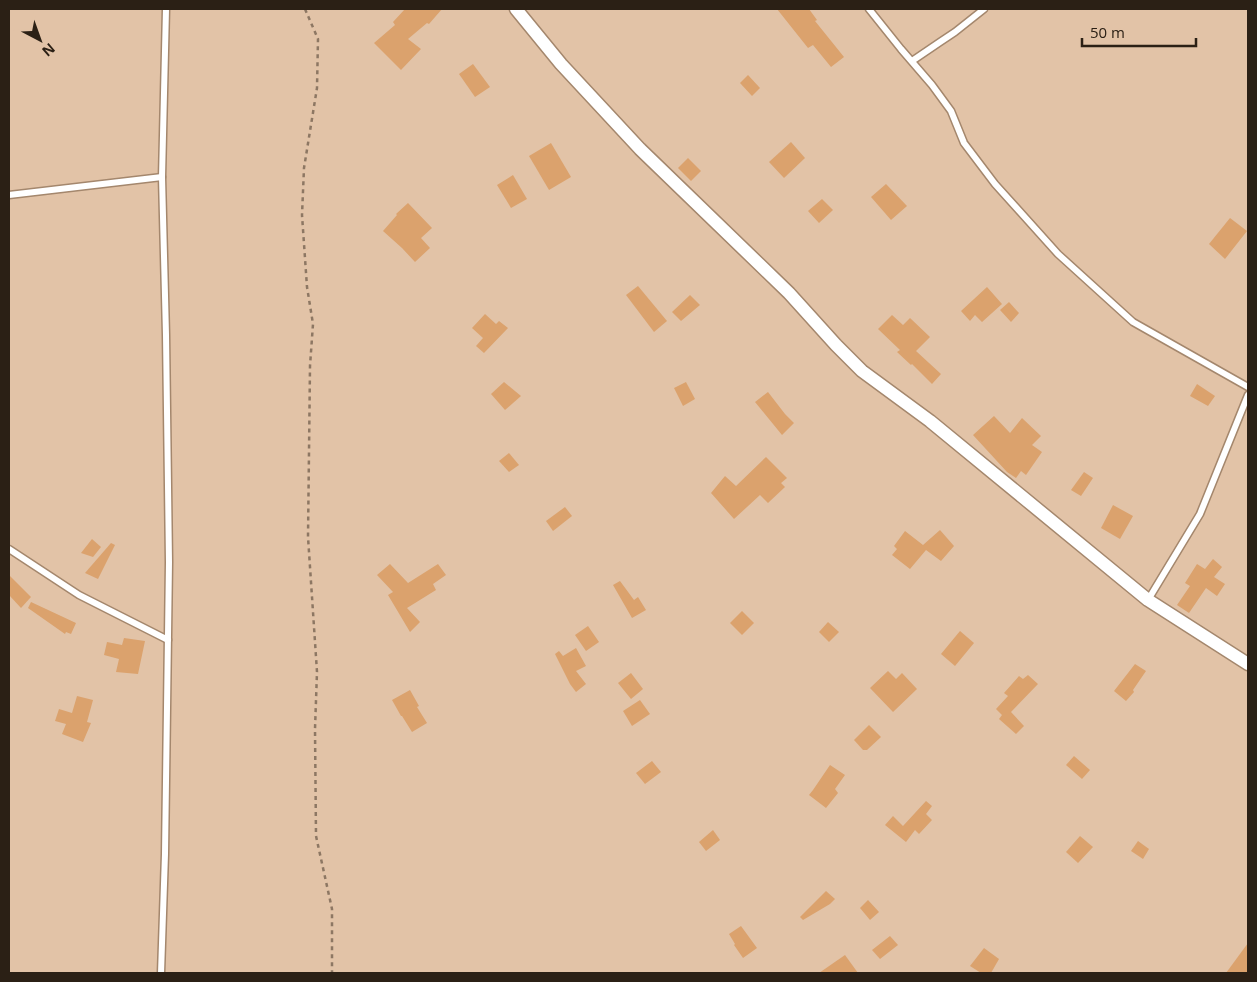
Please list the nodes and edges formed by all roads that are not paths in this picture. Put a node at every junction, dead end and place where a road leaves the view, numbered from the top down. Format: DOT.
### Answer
graph roads {
  1 [pos="166,9"];
  2 [pos="516,9"];
  3 [pos="869,9"];
  4 [pos="984,9"];
  5 [pos="912,61"];
  6 [pos="162,177"];
  7 [pos="9,195"];
  8 [pos="1248,387"];
  9 [pos="1248,395"];
  10 [pos="9,549"];
  11 [pos="1148,600"];
  12 [pos="168,640"];
  13 [pos="1248,664"];
  14 [pos="162,973"];
  1 -- 6 [label="lane"];
  2 -- 11 [label="street"];
  3 -- 5 [label="lane"];
  4 -- 5 [label="lane"];
  5 -- 8 [label="lane"];
  6 -- 7 [label="lane"];
  6 -- 12 [label="lane"];
  9 -- 11 [label="lane"];
  10 -- 12 [label="lane"];
  11 -- 13 [label="street"];
  12 -- 14 [label="lane"];
}
